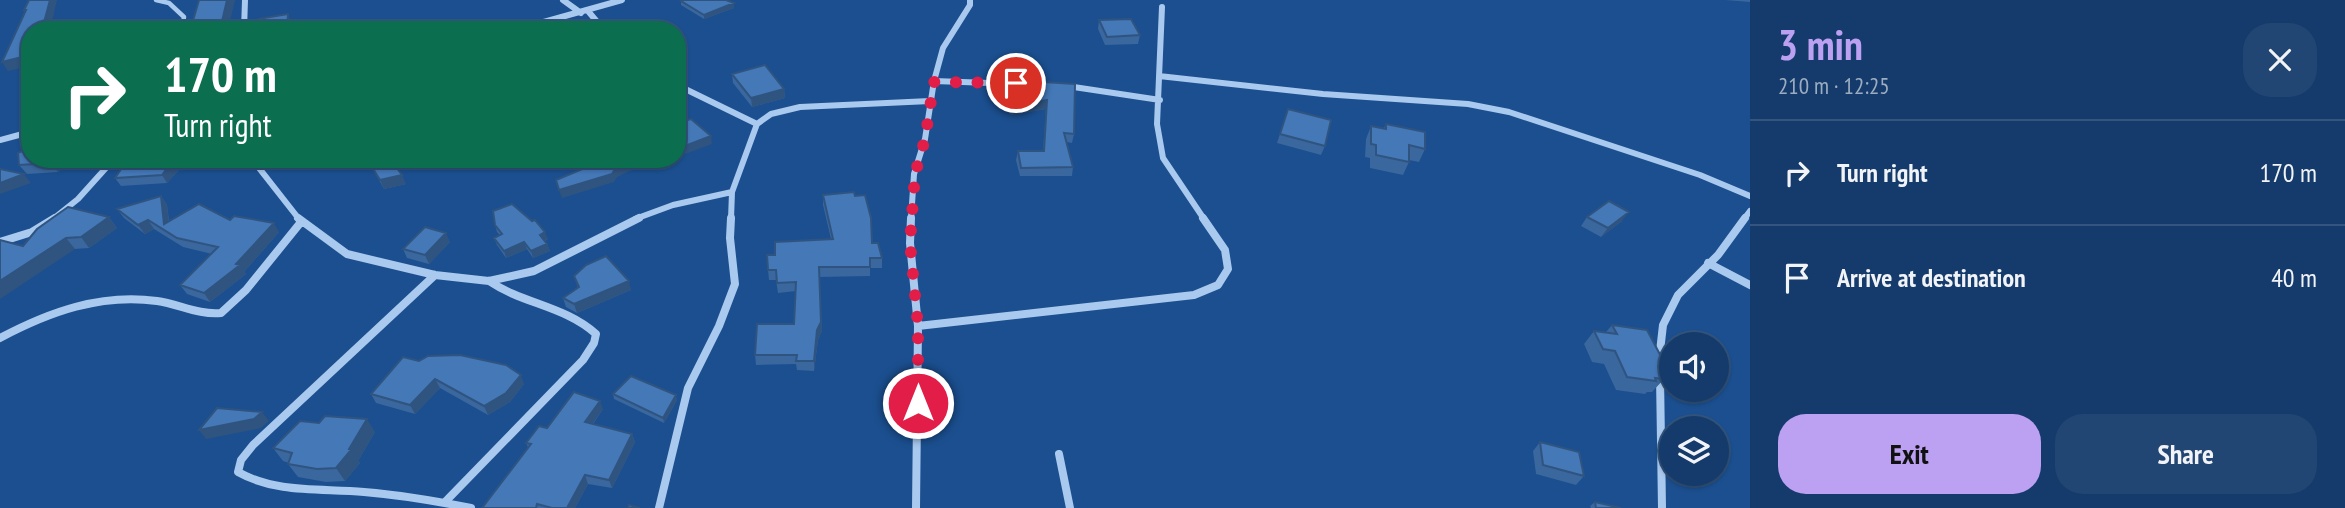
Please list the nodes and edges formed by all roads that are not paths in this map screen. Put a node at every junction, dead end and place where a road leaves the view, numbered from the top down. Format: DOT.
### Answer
graph roads {
  1 [pos="156,0"];
  2 [pos="245,0"];
  3 [pos="563,0"];
  4 [pos="622,0"];
  5 [pos="970,0"];
  6 [pos="1162,7"];
  7 [pos="585,12"];
  8 [pos="183,21"];
  9 [pos="244,21"];
  10 [pos="550,21"];
  11 [pos="594,21"];
  12 [pos="1159,76"];
  13 [pos="934,82"];
  14 [pos="1030,84"];
  15 [pos="1055,85"];
  16 [pos="686,89"];
  17 [pos="1160,100"];
  18 [pos="930,101"];
  19 [pos="757,124"];
  20 [pos="21,134"];
  21 [pos="0,140"];
  22 [pos="108,168"];
  23 [pos="259,168"];
  24 [pos="732,191"];
  25 [pos="1750,196"];
  26 [pos="1750,211"];
  27 [pos="301,222"];
  28 [pos="0,242"];
  29 [pos="1709,263"];
  30 [pos="435,275"];
  31 [pos="489,281"];
  32 [pos="1750,285"];
  33 [pos="918,326"];
  34 [pos="0,338"];
  35 [pos="1059,454"];
  36 [pos="445,502"];
  37 [pos="471,508"];
  38 [pos="659,508"];
  39 [pos="916,508"];
  40 [pos="1070,508"];
  41 [pos="1662,508"];
  1 -- 8 [label="lane"];
  2 -- 9 [label="street"];
  3 -- 7 [label="street"];
  4 -- 7 [label="street"];
  5 -- 13 [label="street"];
  6 -- 12 [label="street"];
  7 -- 10 [label="street"];
  7 -- 11 [label="street"];
  12 -- 17 [label="street"];
  12 -- 25 [label="street"];
  13 -- 14 [label="street"];
  13 -- 18 [label="street"];
  15 -- 17 [label="street"];
  16 -- 19 [label="street"];
  17 -- 33 [label="street"];
  18 -- 19 [label="street"];
  18 -- 33 [label="street"];
  19 -- 24 [label="street"];
  20 -- 21 [label="street"];
  22 -- 28 [label="street"];
  23 -- 27 [label="street"];
  24 -- 31 [label="street"];
  24 -- 38 [label="street"];
  26 -- 29 [label="street"];
  27 -- 30 [label="street"];
  27 -- 34 [label="street"];
  29 -- 32 [label="street"];
  29 -- 41 [label="street"];
  30 -- 31 [label="street"];
  30 -- 36 [label="street"];
  31 -- 36 [label="street"];
  33 -- 39 [label="street"];
  35 -- 40 [label="street"];
  36 -- 37 [label="street"];
}
